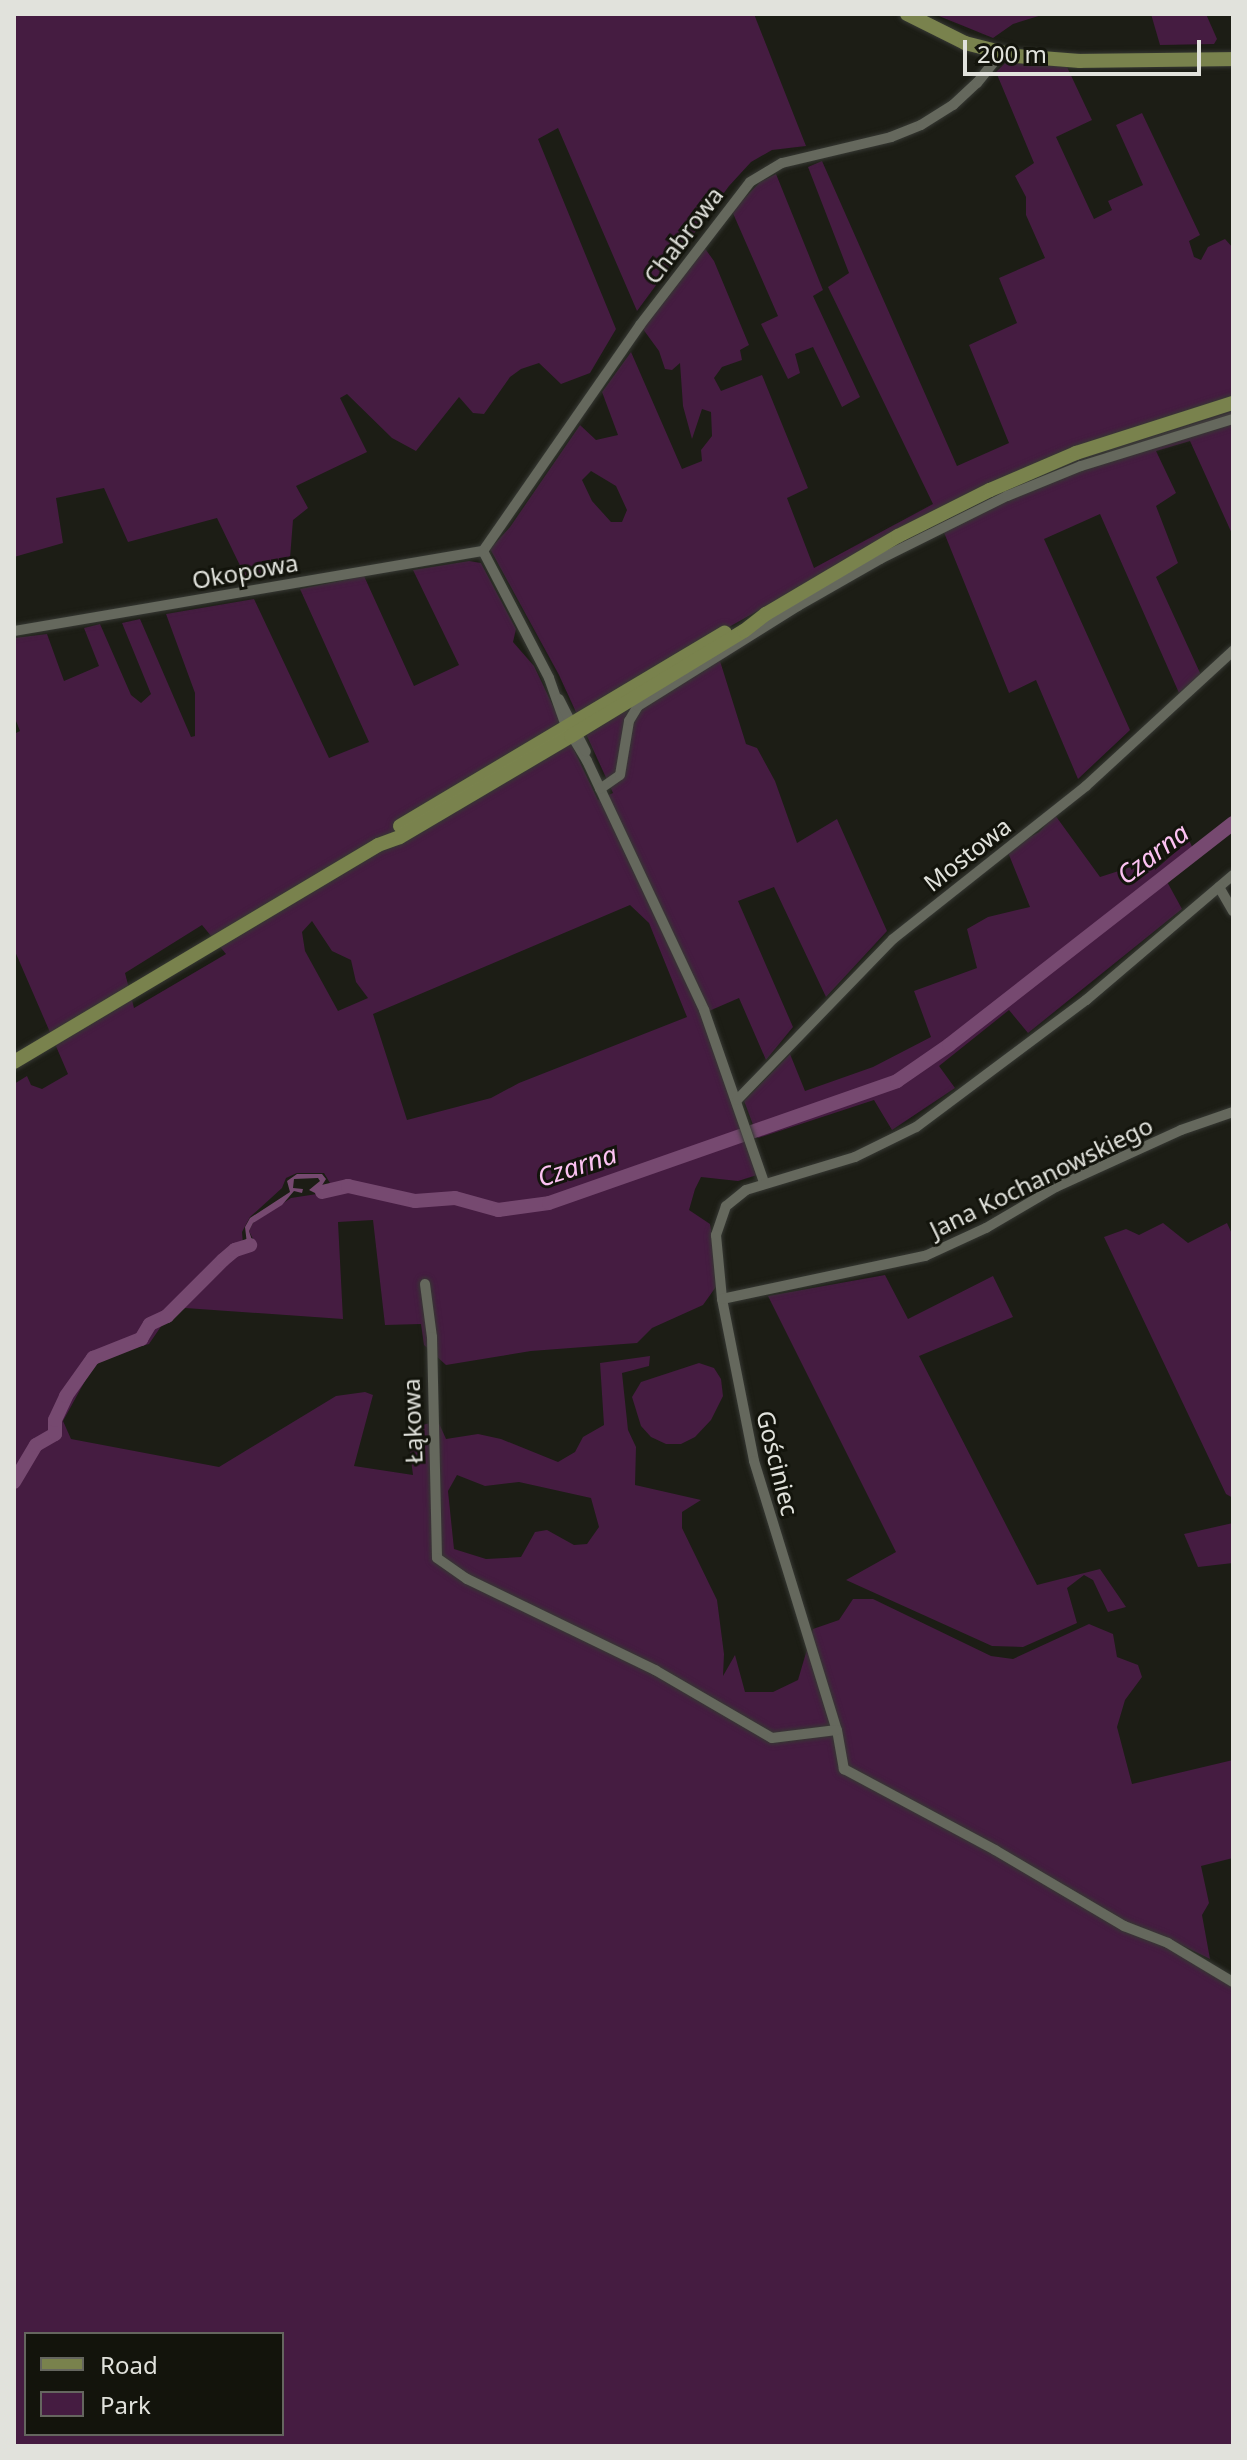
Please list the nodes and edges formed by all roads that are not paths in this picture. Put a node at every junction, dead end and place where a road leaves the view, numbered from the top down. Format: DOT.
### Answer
graph roads {
  1 [pos="907,14"];
  2 [pos="1001,53"];
  3 [pos="1233,59"];
  4 [pos="1233,403"];
  5 [pos="1233,419"];
  6 [pos="483,551"];
  7 [pos="14,631"];
  8 [pos="1233,651"];
  9 [pos="572,729"];
  10 [pos="600,789"];
  11 [pos="1233,875"];
  12 [pos="1219,887"];
  13 [pos="1233,911"];
  14 [pos="14,1062"];
  15 [pos="737,1100"];
  16 [pos="1233,1112"];
  17 [pos="764,1182"];
  18 [pos="425,1284"];
  19 [pos="722,1299"];
  20 [pos="837,1730"];
  21 [pos="1233,1982"];
  1 -- 2 [label="main road"];
  2 -- 3 [label="main road"];
  2 -- 6 [label="street, Chabrowa"];
  4 -- 9 [label="main road"];
  5 -- 10 [label="street"];
  6 -- 7 [label="street, Okopowa"];
  6 -- 9 [label="street"];
  8 -- 15 [label="street, Mostowa"];
  9 -- 10 [label="street"];
  9 -- 14 [label="main road"];
  10 -- 15 [label="street"];
  11 -- 12 [label="street, Gościniec"];
  12 -- 13 [label="street"];
  12 -- 17 [label="street, Gościniec"];
  15 -- 17 [label="street"];
  16 -- 19 [label="street, Jana Kochanowskiego"];
  17 -- 19 [label="street, Gościniec"];
  18 -- 20 [label="street, Łąkowa"];
  19 -- 20 [label="street, Gościniec"];
  20 -- 21 [label="street, Gościniec"];
}
